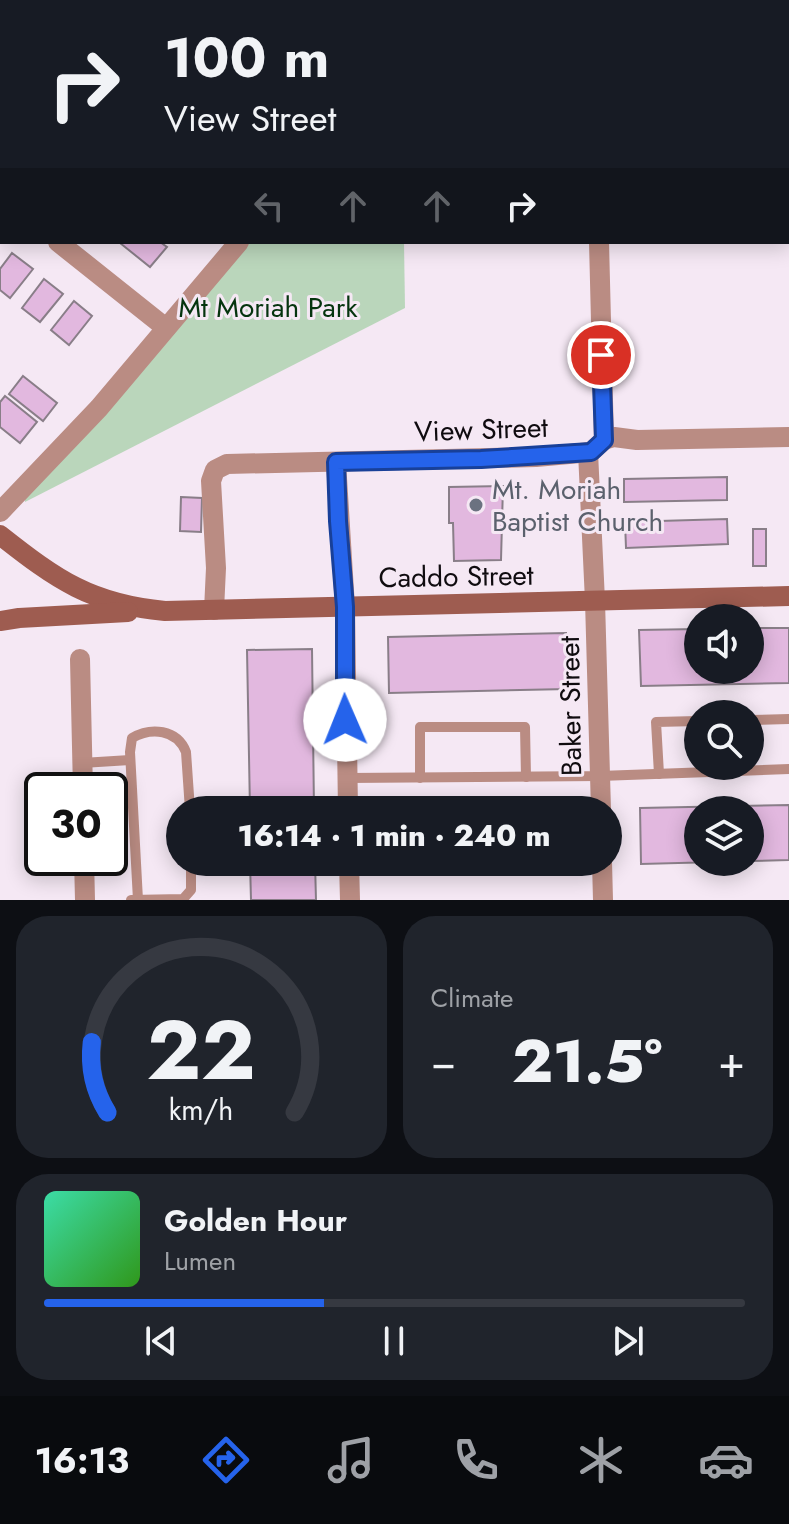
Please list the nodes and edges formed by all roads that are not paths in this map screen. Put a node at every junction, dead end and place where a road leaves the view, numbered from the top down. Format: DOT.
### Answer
graph roads {
  1 [pos="61,244"];
  2 [pos="237,244"];
  3 [pos="599,244"];
  4 [pos="166,328"];
  5 [pos="789,437"];
  6 [pos="596,446"];
  7 [pos="336,462"];
  8 [pos="0,512"];
  9 [pos="0,535"];
  10 [pos="789,596"];
  11 [pos="595,601"];
  12 [pos="345,607"];
  13 [pos="214,610"];
  14 [pos="165,611"];
  15 [pos="0,621"];
  16 [pos="80,659"];
  17 [pos="789,719"];
  18 [pos="764,720"];
  19 [pos="684,721"];
  20 [pos="130,760"];
  21 [pos="82,763"];
  22 [pos="789,769"];
  23 [pos="82,772"];
  24 [pos="659,774"];
  25 [pos="600,776"];
  26 [pos="526,777"];
  27 [pos="347,778"];
  28 [pos="420,778"];
  29 [pos="189,796"];
  30 [pos="348,796"];
  31 [pos="601,796"];
  32 [pos="84,876"];
  33 [pos="191,876"];
  34 [pos="349,876"];
  35 [pos="602,876"];
  36 [pos="85,900"];
  37 [pos="131,900"];
  38 [pos="138,900"];
  39 [pos="350,900"];
  40 [pos="603,900"];
  1 -- 4 [label="street"];
  2 -- 4 [label="street"];
  3 -- 6 [label="street, Baker Street"];
  4 -- 8 [label="street"];
  5 -- 6 [label="street, View Street"];
  6 -- 7 [label="street, View Street"];
  6 -- 11 [label="street, Baker Street"];
  7 -- 12 [label="street"];
  7 -- 13 [label="street, View Street"];
  9 -- 14 [label="main road, Caddo Street"];
  10 -- 11 [label="main road, Caddo Street"];
  11 -- 12 [label="main road, Caddo Street"];
  11 -- 25 [label="street, Baker Street"];
  12 -- 13 [label="main road, Caddo Street"];
  12 -- 27 [label="street"];
  13 -- 14 [label="main road, Caddo Street"];
  14 -- 15 [label="main road"];
  16 -- 21 [label="street"];
  17 -- 18 [label="lane"];
  19 -- 24 [label="lane"];
  20 -- 21 [label="lane"];
  20 -- 29 [label="lane"];
  20 -- 38 [label="lane"];
  21 -- 23 [label="street"];
  22 -- 24 [label="lane"];
  24 -- 25 [label="lane"];
  25 -- 26 [label="lane"];
  25 -- 31 [label="street, Baker Street"];
  26 -- 28 [label="lane"];
  26 -- 28 [label="lane"];
  27 -- 28 [label="lane"];
  27 -- 30 [label="street"];
  32 -- 36 [label="street"];
  33 -- 38 [label="lane"];
  34 -- 39 [label="street"];
  35 -- 40 [label="street"];
  37 -- 38 [label="lane"];
}
